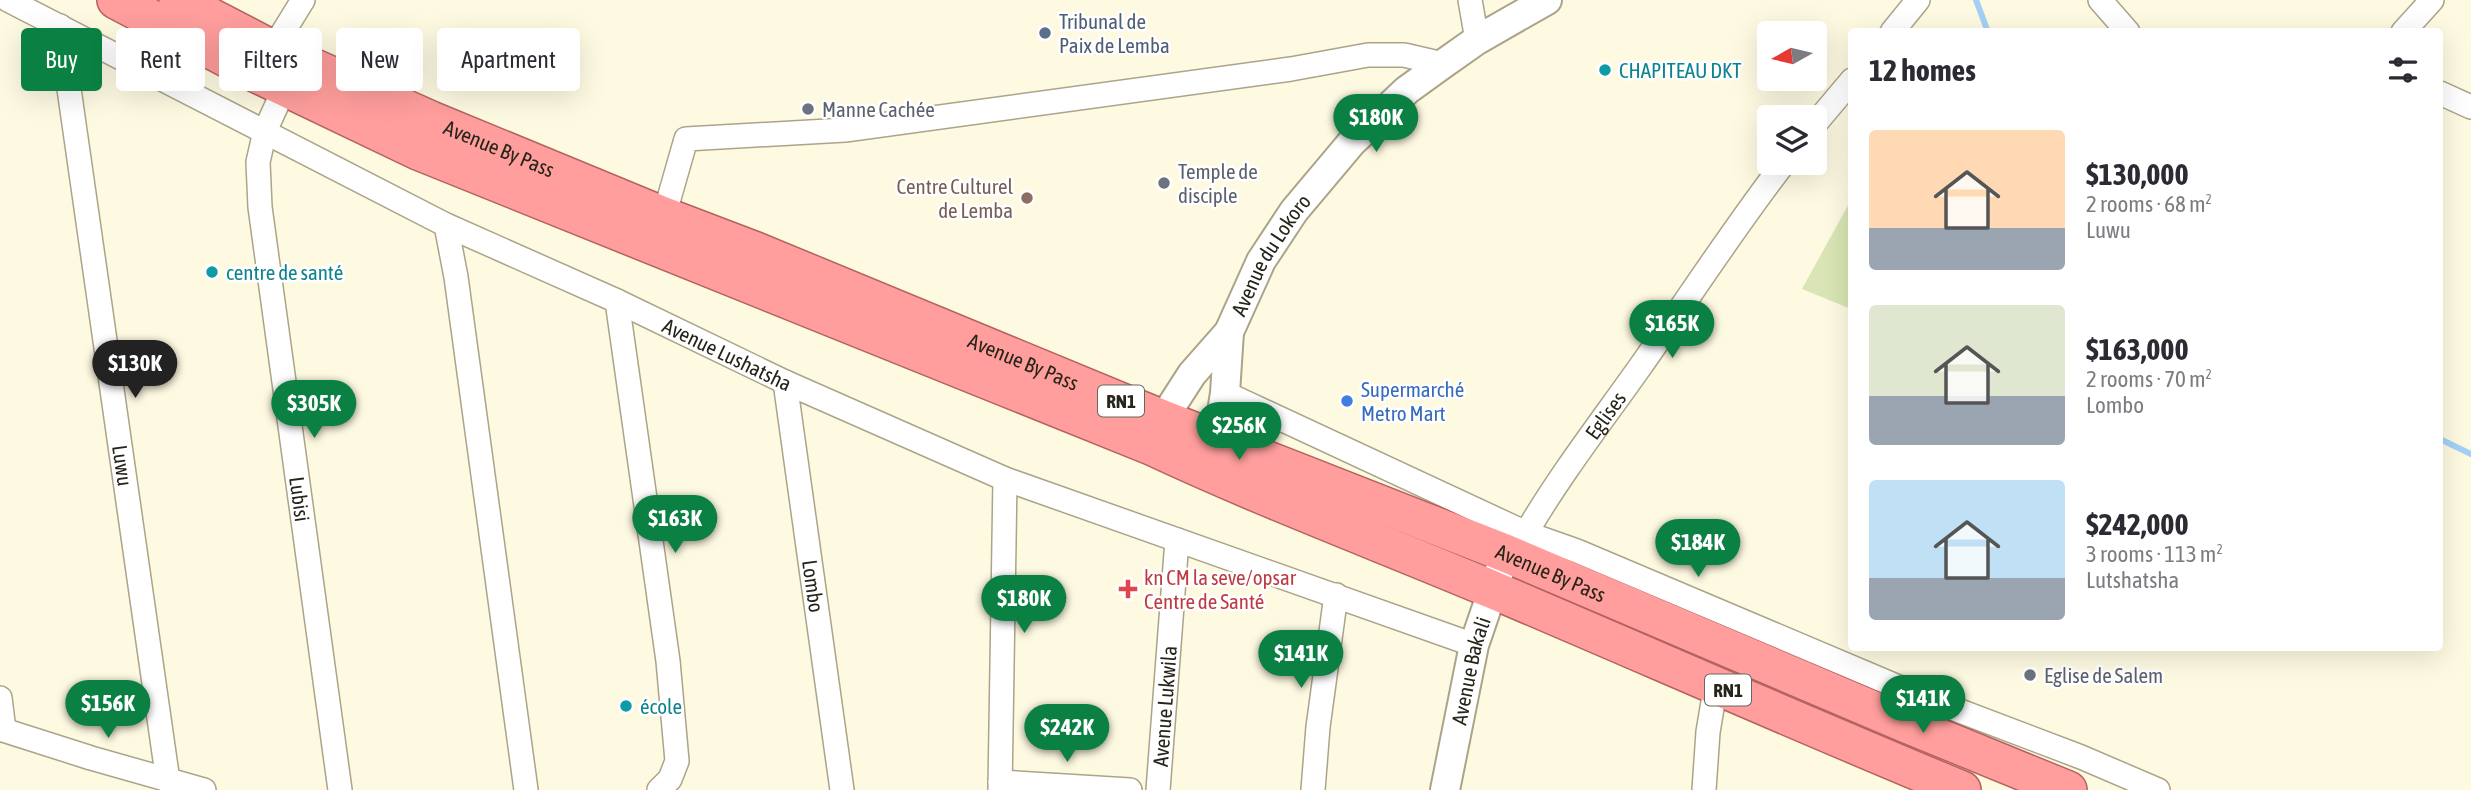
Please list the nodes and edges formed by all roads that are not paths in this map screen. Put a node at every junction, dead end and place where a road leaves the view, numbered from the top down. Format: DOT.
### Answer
graph roads {
  1 [pos="8,0"];
  2 [pos="116,0"];
  3 [pos="178,0"];
  4 [pos="303,0"];
  5 [pos="1470,0"];
  6 [pos="1548,0"];
  7 [pos="1918,0"];
  8 [pos="2100,0"];
  9 [pos="2432,0"];
  10 [pos="60,26"];
  11 [pos="290,28"];
  12 [pos="1895,28"];
  13 [pos="2124,28"];
  14 [pos="2407,28"];
  15 [pos="219,31"];
  16 [pos="1476,40"];
  17 [pos="219,47"];
  18 [pos="1443,64"];
  19 [pos="1848,85"];
  20 [pos="322,86"];
  21 [pos="269,91"];
  22 [pos="309,91"];
  23 [pos="2443,94"];
  24 [pos="2471,107"];
  25 [pos="1827,110"];
  26 [pos="265,131"];
  27 [pos="1775,175"];
  28 [pos="664,216"];
  29 [pos="446,225"];
  30 [pos="617,300"];
  31 [pos="1229,332"];
  32 [pos="785,382"];
  33 [pos="1225,393"];
  34 [pos="1157,432"];
  35 [pos="1215,457"];
  36 [pos="1005,479"];
  37 [pos="1177,540"];
  38 [pos="1515,543"];
  39 [pos="1494,591"];
  40 [pos="1336,595"];
  41 [pos="1474,645"];
  42 [pos="1716,684"];
  43 [pos="0,698"];
  44 [pos="1910,709"];
  45 [pos="2,729"];
  46 [pos="1891,760"];
  47 [pos="168,781"];
  48 [pos="1000,786"];
  49 [pos="204,790"];
  50 [pos="340,790"];
  51 [pos="526,790"];
  52 [pos="659,790"];
  53 [pos="842,790"];
  54 [pos="1130,790"];
  55 [pos="1158,790"];
  56 [pos="1313,790"];
  57 [pos="1446,790"];
  58 [pos="1704,790"];
  59 [pos="1962,790"];
  60 [pos="2068,790"];
  61 [pos="2158,790"];
  1 -- 10 [label="street, Avenue Lushatsha"];
  2 -- 17 [label="highway, Avenue By Pass / RN1"];
  3 -- 15 [label="highway, Avenue By Pass / RN1"];
  4 -- 11 [label="street, Lubisi"];
  5 -- 16 [label="street"];
  6 -- 16 [label="street, Avenue du Lokoro"];
  7 -- 12 [label="street"];
  8 -- 13 [label="street"];
  9 -- 14 [label="street"];
  10 -- 26 [label="street, Avenue Lushatsha"];
  10 -- 47 [label="street, Luwu"];
  16 -- 18 [label="street, Avenue du Lokoro"];
  18 -- 28 [label="street"];
  18 -- 31 [label="street, Avenue du Lokoro"];
  19 -- 25 [label="street"];
  20 -- 28 [label="highway, Avenue By Pass / RN1"];
  21 -- 26 [label="street, Lubisi"];
  22 -- 34 [label="highway, Avenue By Pass / RN1"];
  23 -- 24 [label="street"];
  26 -- 29 [label="street, Avenue Lushatsha"];
  26 -- 50 [label="street, Lubisi"];
  27 -- 38 [label="street, Eglises"];
  28 -- 34 [label="highway, Avenue By Pass / RN1"];
  29 -- 30 [label="street, Avenue Lushatsha"];
  29 -- 51 [label="street"];
  30 -- 32 [label="street, Avenue Lushatsha"];
  30 -- 52 [label="street"];
  31 -- 33 [label="street, Avenue du Lokoro"];
  31 -- 34 [label="street, Avenue du Lokoro"];
  32 -- 36 [label="street, Avenue Lushatsha"];
  32 -- 53 [label="street, Lombo"];
  33 -- 35 [label="street, Avenue du Lokoro"];
  33 -- 38 [label="street"];
  34 -- 35 [label="highway, Avenue By Pass / RN1"];
  35 -- 38 [label="highway, Avenue By Pass / RN1"];
  35 -- 39 [label="highway, Avenue By Pass / RN1"];
  36 -- 37 [label="street, Avenue Lushatsha"];
  36 -- 48 [label="street"];
  37 -- 40 [label="street, Avenue Lushatsha"];
  37 -- 55 [label="street, Avenue Lukwila"];
  38 -- 39 [label="street, Avenue Bakali"];
  38 -- 44 [label="highway, Avenue By Pass / RN1"];
  39 -- 41 [label="street, Avenue Bakali"];
  39 -- 42 [label="highway, Avenue By Pass / RN1"];
  40 -- 41 [label="street, Avenue Lushatsha"];
  40 -- 56 [label="street"];
  41 -- 57 [label="street, Avenue Bakali"];
  42 -- 46 [label="highway, Avenue By Pass / RN1"];
  42 -- 58 [label="street"];
  43 -- 45 [label="street"];
  44 -- 46 [label="street"];
  44 -- 60 [label="highway, Avenue By Pass / RN1"];
  44 -- 61 [label="street"];
  45 -- 47 [label="street"];
  46 -- 59 [label="highway, Avenue By Pass / RN1"];
  47 -- 49 [label="street"];
  48 -- 54 [label="street"];
}
